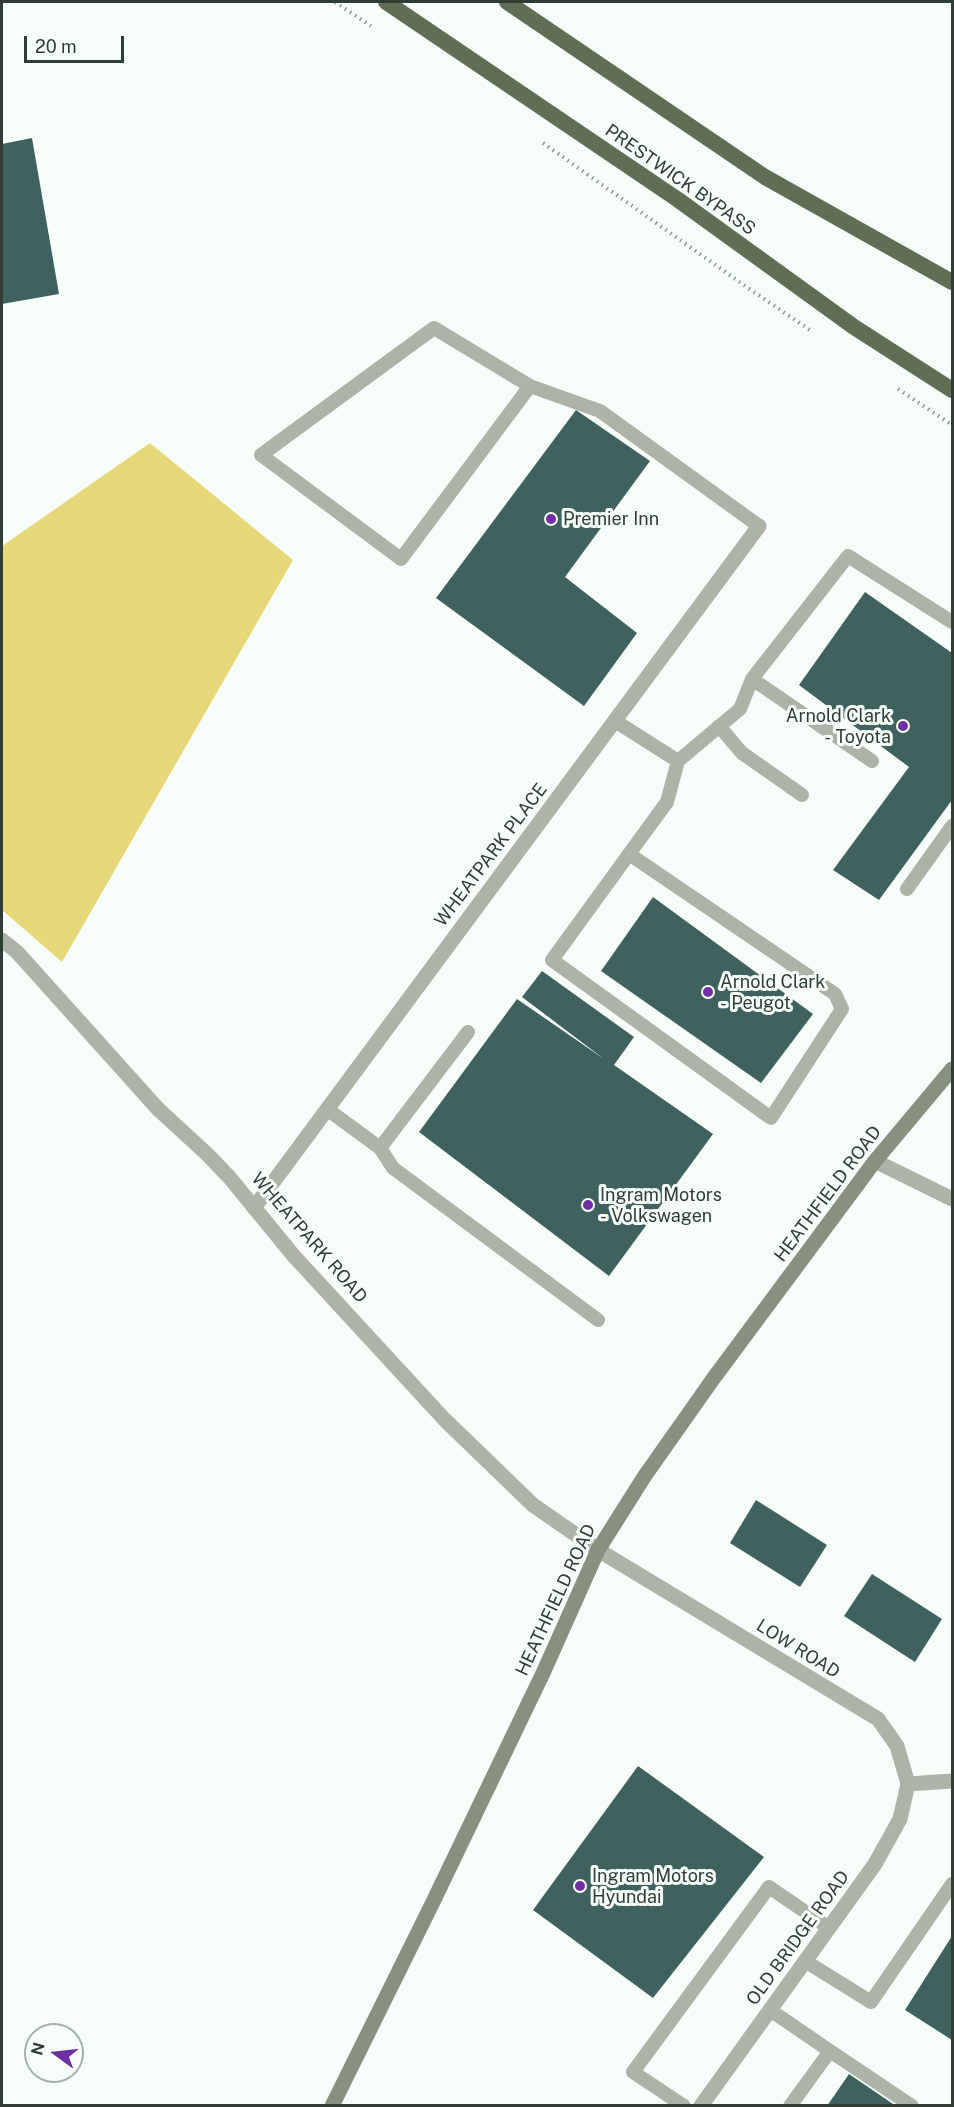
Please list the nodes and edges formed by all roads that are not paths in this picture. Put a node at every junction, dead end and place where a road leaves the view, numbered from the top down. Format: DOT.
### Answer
graph roads {
  1 [pos="386,2"];
  2 [pos="507,2"];
  3 [pos="952,282"];
  4 [pos="531,386"];
  5 [pos="952,390"];
  6 [pos="759,526"];
  7 [pos="952,622"];
  8 [pos="752,680"];
  9 [pos="615,721"];
  10 [pos="719,726"];
  11 [pos="678,761"];
  12 [pos="872,761"];
  13 [pos="802,795"];
  14 [pos="952,826"];
  15 [pos="629,855"];
  16 [pos="908,889"];
  17 [pos="2,940"];
  18 [pos="468,1032"];
  19 [pos="952,1069"];
  20 [pos="327,1109"];
  21 [pos="381,1148"];
  22 [pos="875,1161"];
  23 [pos="952,1198"];
  24 [pos="254,1208"];
  25 [pos="598,1320"];
  26 [pos="598,1550"];
  27 [pos="952,1781"];
  28 [pos="908,1784"];
  29 [pos="952,1884"];
  30 [pos="829,1928"];
  31 [pos="805,1961"];
  32 [pos="770,2010"];
  33 [pos="830,2051"];
  34 [pos="332,2106"];
  35 [pos="684,2106"];
  36 [pos="701,2106"];
  37 [pos="790,2106"];
  38 [pos="912,2106"];
  1 -- 5 [label="highway, PRESTWICK BYPASS"];
  2 -- 3 [label="highway"];
  4 -- 4 [label="lane"];
  4 -- 6 [label="lane"];
  6 -- 9 [label="street, WHEATPARK PLACE"];
  7 -- 8 [label="lane"];
  8 -- 10 [label="lane"];
  8 -- 12 [label="lane"];
  9 -- 11 [label="lane"];
  9 -- 20 [label="street, WHEATPARK PLACE"];
  10 -- 11 [label="lane"];
  10 -- 13 [label="lane"];
  11 -- 15 [label="lane"];
  14 -- 16 [label="lane"];
  15 -- 15 [label="lane"];
  17 -- 24 [label="street, WHEATPARK ROAD"];
  18 -- 21 [label="lane"];
  19 -- 22 [label="main road, HEATHFIELD ROAD"];
  20 -- 21 [label="lane"];
  20 -- 24 [label="street, WHEATPARK PLACE"];
  21 -- 25 [label="lane"];
  22 -- 23 [label="street"];
  22 -- 26 [label="main road, HEATHFIELD ROAD"];
  24 -- 26 [label="street, WHEATPARK ROAD"];
  26 -- 28 [label="street, LOW ROAD"];
  26 -- 34 [label="main road, HEATHFIELD ROAD"];
  27 -- 28 [label="street"];
  28 -- 30 [label="street, OLD BRIDGE ROAD"];
  29 -- 31 [label="lane"];
  30 -- 31 [label="street, OLD BRIDGE ROAD"];
  30 -- 35 [label="lane"];
  31 -- 32 [label="street, OLD BRIDGE ROAD"];
  32 -- 33 [label="lane"];
  32 -- 36 [label="street, OLD BRIDGE ROAD"];
  33 -- 37 [label="lane"];
  33 -- 38 [label="lane"];
}
